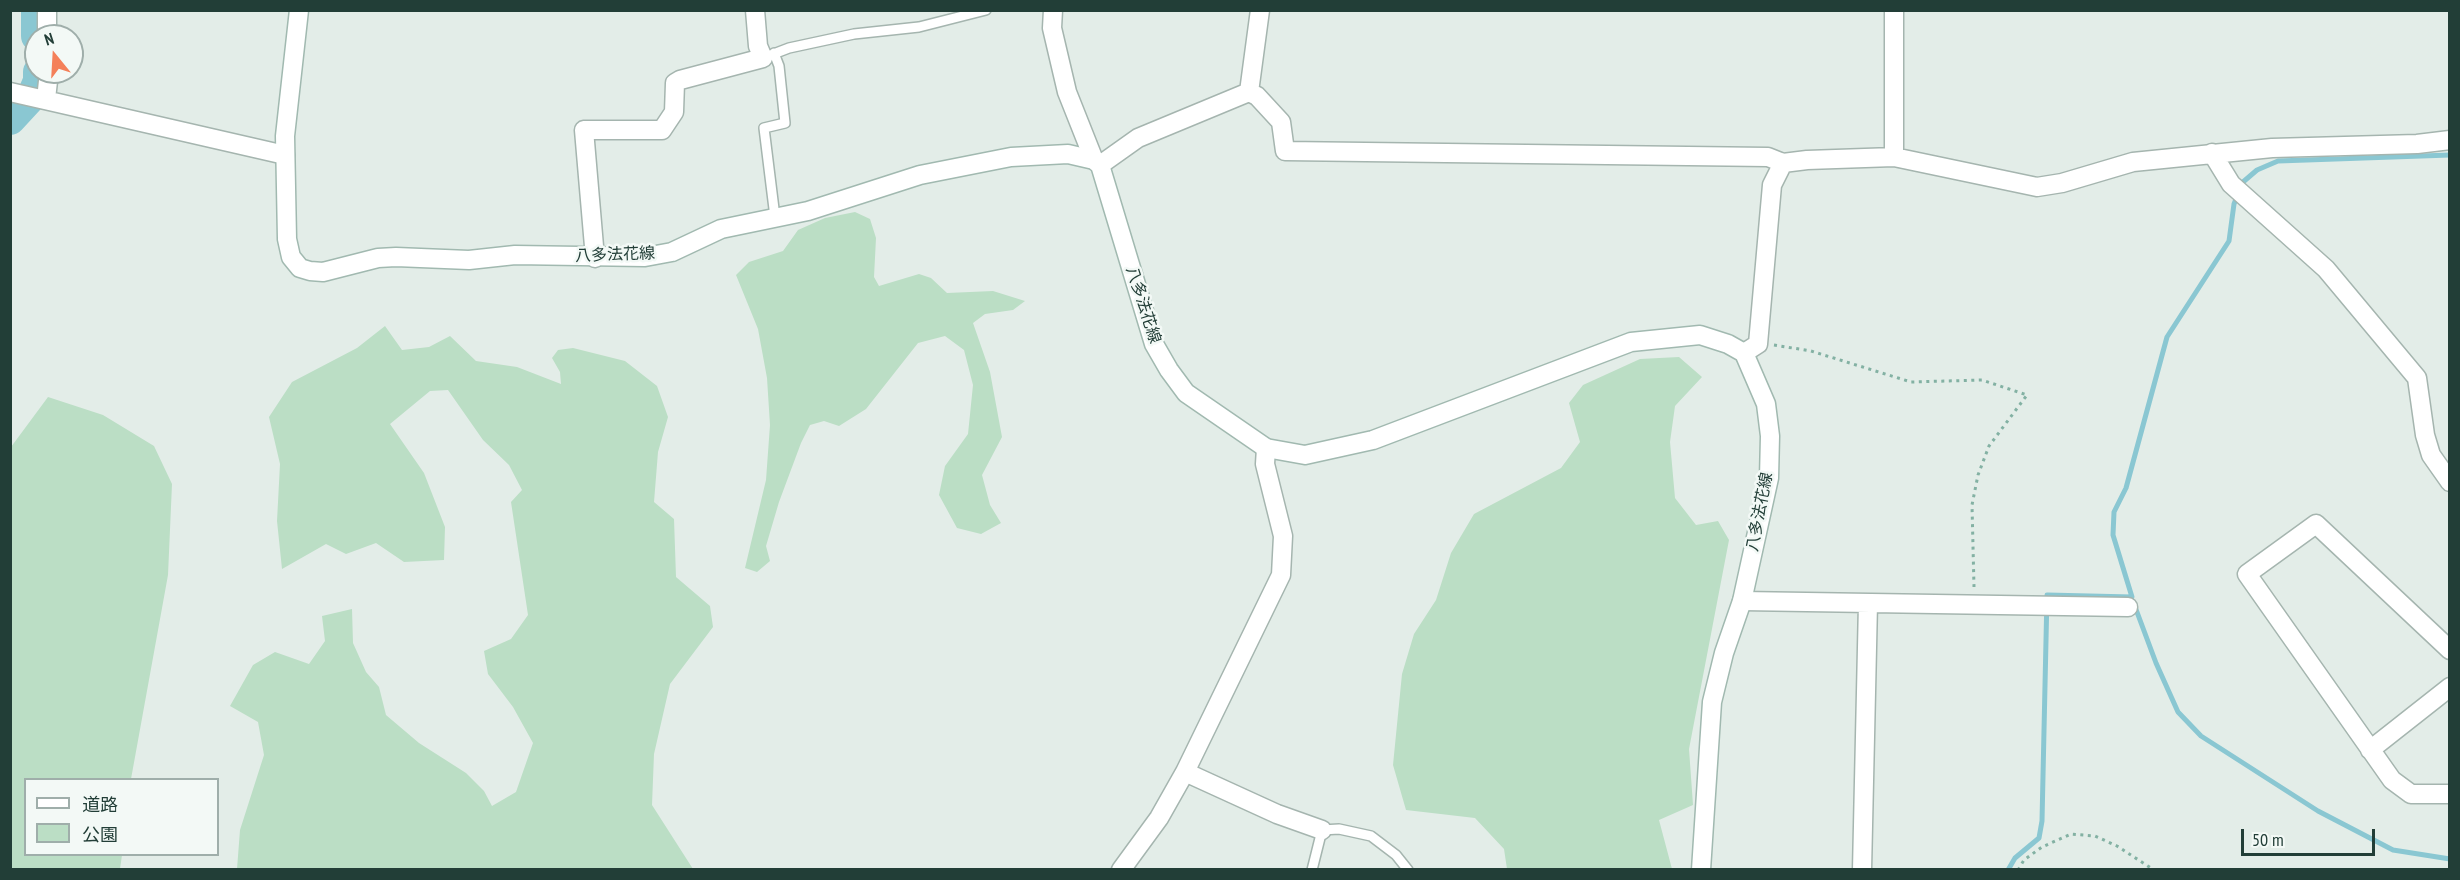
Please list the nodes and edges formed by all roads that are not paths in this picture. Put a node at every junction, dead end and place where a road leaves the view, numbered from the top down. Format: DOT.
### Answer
graph roads {
  1 [pos="299,10"];
  2 [pos="755,10"];
  3 [pos="986,10"];
  4 [pos="1053,10"];
  5 [pos="1260,10"];
  6 [pos="1894,10"];
  7 [pos="768,56"];
  8 [pos="46,84"];
  9 [pos="1249,92"];
  10 [pos="15,93"];
  11 [pos="42,98"];
  12 [pos="2450,140"];
  13 [pos="2212,153"];
  14 [pos="285,155"];
  15 [pos="1894,157"];
  16 [pos="1097,163"];
  17 [pos="1783,163"];
  18 [pos="775,217"];
  19 [pos="594,258"];
  20 [pos="1751,349"];
  21 [pos="1266,448"];
  22 [pos="2450,482"];
  23 [pos="1742,601"];
  24 [pos="1868,603"];
  25 [pos="2128,607"];
  26 [pos="2450,650"];
  27 [pos="2450,687"];
  28 [pos="2370,750"];
  29 [pos="1185,772"];
  30 [pos="2450,794"];
  31 [pos="1322,830"];
  32 [pos="1121,870"];
  33 [pos="1312,870"];
  34 [pos="1408,870"];
  35 [pos="1701,870"];
  36 [pos="1862,870"];
  1 -- 14 [label="street, 八多法花線"];
  2 -- 7 [label="street"];
  3 -- 7 [label="lane"];
  4 -- 16 [label="street"];
  5 -- 9 [label="street"];
  6 -- 15 [label="street"];
  7 -- 18 [label="lane"];
  7 -- 19 [label="street"];
  8 -- 11 [label="street"];
  9 -- 16 [label="street"];
  9 -- 17 [label="street"];
  10 -- 11 [label="street"];
  11 -- 14 [label="street"];
  12 -- 13 [label="street"];
  13 -- 15 [label="street"];
  13 -- 22 [label="street"];
  14 -- 19 [label="street, 八多法花線"];
  15 -- 17 [label="street"];
  16 -- 18 [label="street, 八多法花線"];
  16 -- 21 [label="street, 八多法花線"];
  17 -- 20 [label="street"];
  18 -- 19 [label="street, 八多法花線"];
  20 -- 21 [label="street, 八多法花線"];
  20 -- 23 [label="street, 八多法花線"];
  21 -- 29 [label="street"];
  23 -- 24 [label="street"];
  23 -- 35 [label="street, 八多法花線"];
  24 -- 25 [label="street"];
  24 -- 36 [label="street"];
  26 -- 28 [label="street"];
  27 -- 28 [label="street"];
  28 -- 30 [label="street"];
  29 -- 31 [label="street"];
  29 -- 32 [label="street"];
  31 -- 33 [label="lane"];
  31 -- 34 [label="lane"];
}
